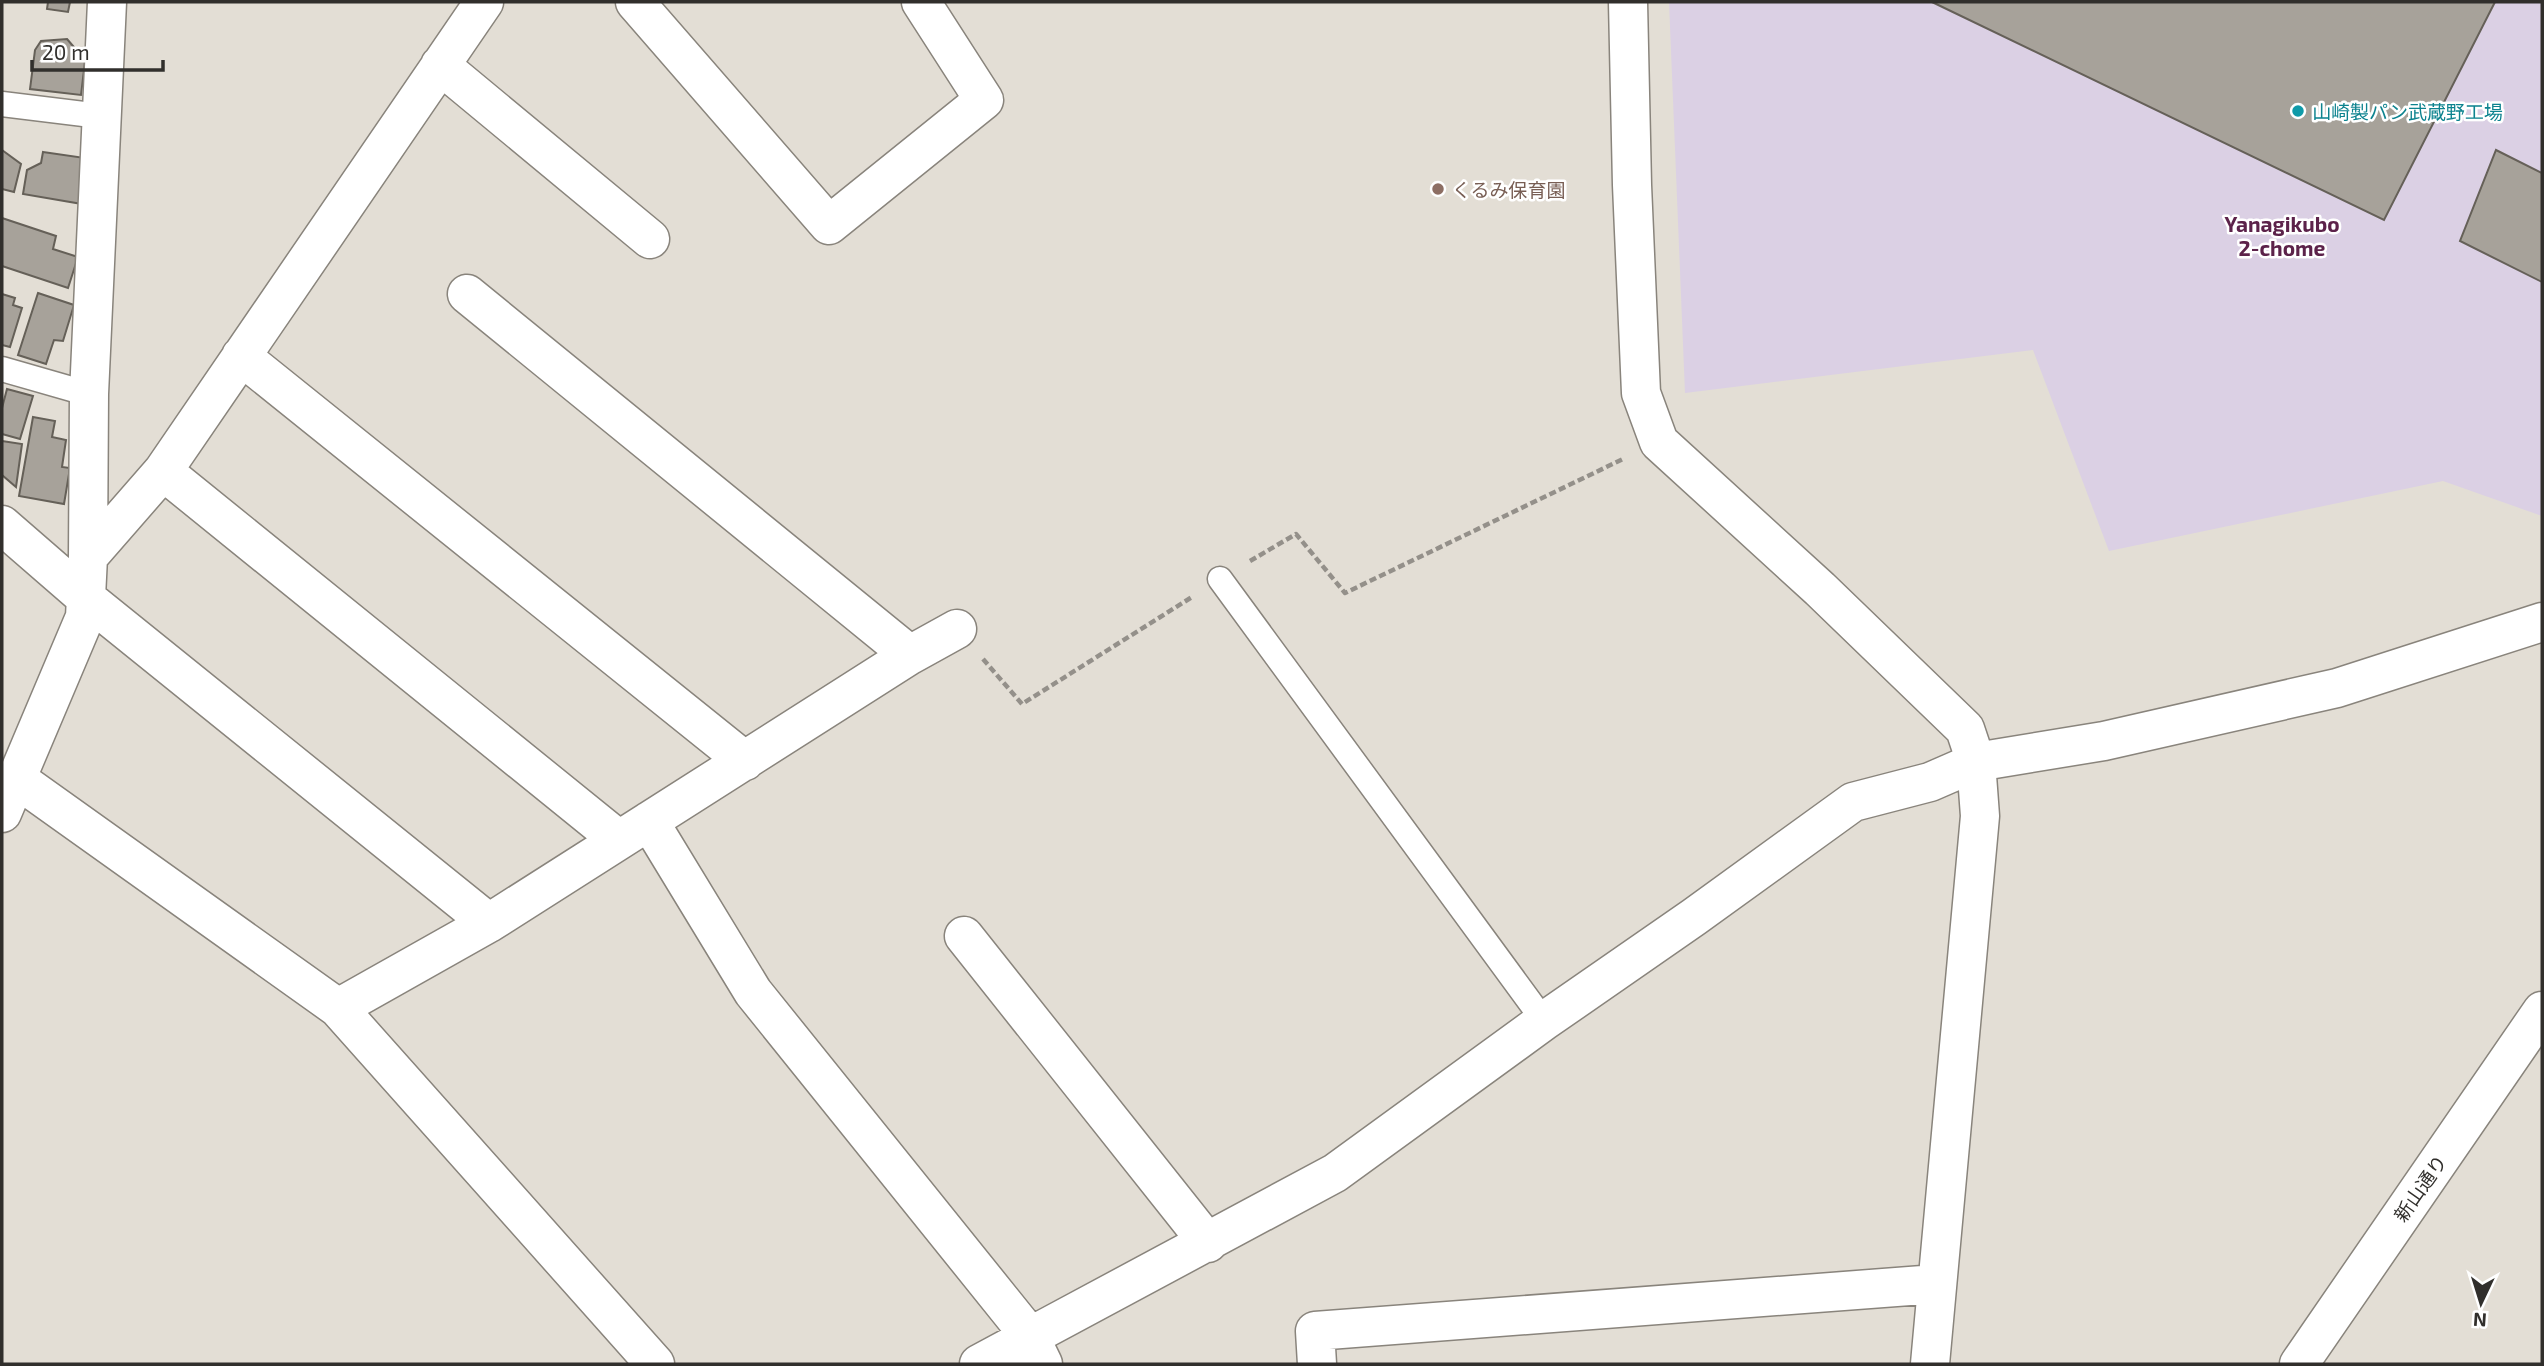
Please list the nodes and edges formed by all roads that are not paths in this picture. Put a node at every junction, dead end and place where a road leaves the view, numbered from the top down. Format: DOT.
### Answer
graph roads {
  1 [pos="107,2"];
  2 [pos="484,2"];
  3 [pos="635,2"];
  4 [pos="921,2"];
  5 [pos="1628,2"];
  6 [pos="440,65"];
  7 [pos="2,104"];
  8 [pos="100,116"];
  9 [pos="650,239"];
  10 [pos="467,294"];
  11 [pos="241,356"];
  12 [pos="2,369"];
  13 [pos="89,394"];
  14 [pos="163,471"];
  15 [pos="2,525"];
  16 [pos="88,557"];
  17 [pos="1220,579"];
  18 [pos="86,598"];
  19 [pos="2542,622"];
  20 [pos="957,629"];
  21 [pos="910,655"];
  22 [pos="745,761"];
  23 [pos="1976,762"];
  24 [pos="17,779"];
  25 [pos="2,813"];
  26 [pos="634,831"];
  27 [pos="489,923"];
  28 [pos="964,936"];
  29 [pos="338,1008"];
  30 [pos="2542,1011"];
  31 [pos="1544,1021"];
  32 [pos="1208,1243"];
  33 [pos="1936,1284"];
  34 [pos="1036,1350"];
  35 [pos="654,1364"];
  36 [pos="979,1364"];
  37 [pos="1317,1364"];
  38 [pos="1930,1364"];
  39 [pos="2299,1364"];
  1 -- 8 [label="street"];
  2 -- 6 [label="street"];
  3 -- 4 [label="street"];
  5 -- 23 [label="street"];
  6 -- 9 [label="street"];
  6 -- 11 [label="street"];
  7 -- 8 [label="lane"];
  8 -- 13 [label="street"];
  10 -- 21 [label="street"];
  11 -- 14 [label="street"];
  11 -- 22 [label="street"];
  12 -- 13 [label="lane"];
  13 -- 16 [label="street"];
  14 -- 16 [label="street"];
  14 -- 26 [label="street"];
  15 -- 18 [label="street"];
  16 -- 18 [label="street"];
  17 -- 31 [label="lane"];
  18 -- 24 [label="street"];
  18 -- 27 [label="street"];
  19 -- 23 [label="street"];
  20 -- 21 [label="street"];
  21 -- 22 [label="street"];
  22 -- 26 [label="street"];
  23 -- 31 [label="street"];
  23 -- 33 [label="street"];
  24 -- 25 [label="street"];
  24 -- 29 [label="street"];
  26 -- 27 [label="street"];
  26 -- 34 [label="street"];
  27 -- 29 [label="street"];
  28 -- 32 [label="street"];
  29 -- 35 [label="street"];
  30 -- 39 [label="street, 新山通り"];
  31 -- 32 [label="street"];
  32 -- 34 [label="street"];
  33 -- 37 [label="street"];
  33 -- 38 [label="street"];
  34 -- 36 [label="street"];
}
